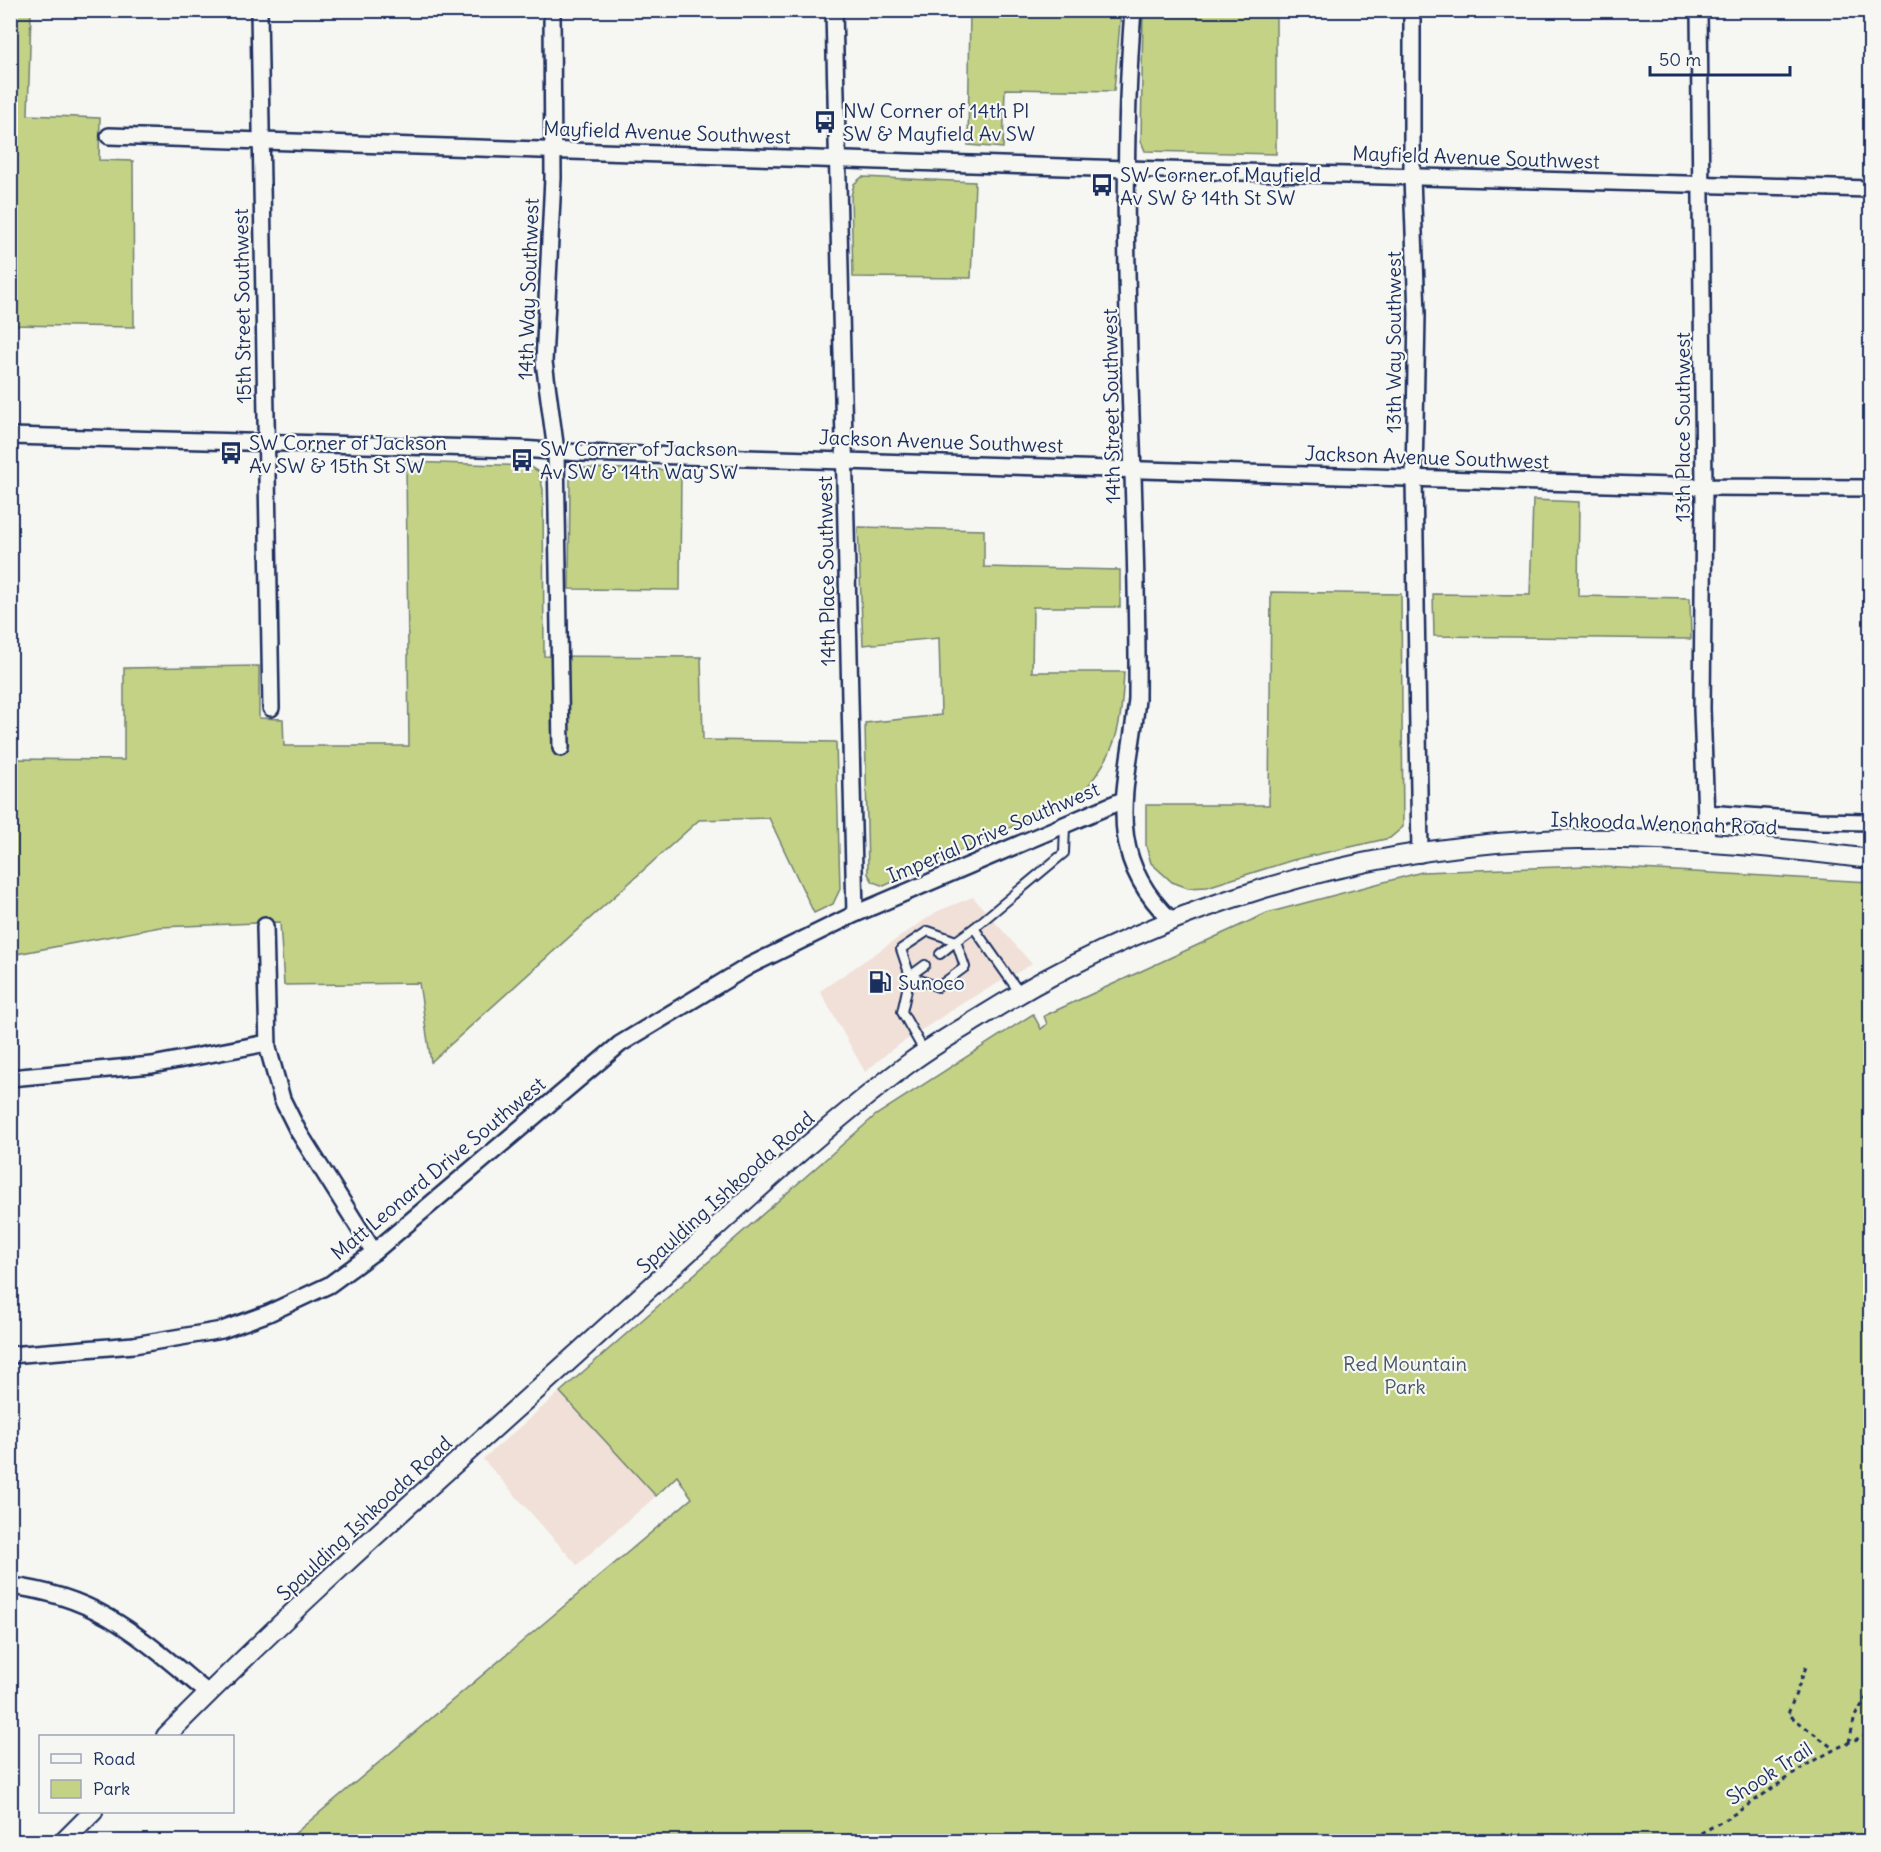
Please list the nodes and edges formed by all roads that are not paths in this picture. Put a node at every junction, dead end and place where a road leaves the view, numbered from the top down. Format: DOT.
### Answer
graph roads {
  1 [pos="260,10"];
  2 [pos="552,10"];
  3 [pos="834,10"];
  4 [pos="1133,10"];
  5 [pos="1412,10"];
  6 [pos="1699,10"];
  7 [pos="109,135"];
  8 [pos="261,141"];
  9 [pos="552,149"];
  10 [pos="838,159"];
  11 [pos="1126,169"];
  12 [pos="1412,177"];
  13 [pos="1701,184"];
  14 [pos="1870,189"];
  15 [pos="10,436"];
  16 [pos="265,442"];
  17 [pos="556,451"];
  18 [pos="844,459"];
  19 [pos="1132,468"];
  20 [pos="1414,478"];
  21 [pos="1704,487"];
  22 [pos="1870,488"];
  23 [pos="271,708"];
  24 [pos="561,748"];
  25 [pos="1123,800"];
  26 [pos="1706,813"];
  27 [pos="1870,822"];
  28 [pos="1065,825"];
  29 [pos="1707,844"];
  30 [pos="1420,854"];
  31 [pos="1870,859"];
  32 [pos="855,914"];
  33 [pos="1171,920"];
  34 [pos="265,926"];
  35 [pos="974,928"];
  36 [pos="956,940"];
  37 [pos="940,954"];
  38 [pos="925,965"];
  39 [pos="910,976"];
  40 [pos="1019,992"];
  41 [pos="267,1043"];
  42 [pos="925,1052"];
  43 [pos="10,1078"];
  44 [pos="374,1252"];
  45 [pos="10,1355"];
  46 [pos="10,1586"];
  47 [pos="208,1694"];
  48 [pos="168,1735"];
  49 [pos="92,1813"];
  50 [pos="63,1842"];
  1 -- 8 [label="street, 15th Street Southwest"];
  2 -- 9 [label="street, 14th Way Southwest"];
  3 -- 10 [label="street, 14th Place Southwest"];
  4 -- 11 [label="street, 14th Street Southwest"];
  5 -- 12 [label="street, 13th Way Southwest"];
  6 -- 13 [label="street, 13th Place Southwest"];
  7 -- 8 [label="street, Mayfield Avenue Southwest"];
  8 -- 9 [label="street, Mayfield Avenue Southwest"];
  8 -- 16 [label="street, 15th Street Southwest"];
  9 -- 10 [label="street, Mayfield Avenue Southwest"];
  9 -- 17 [label="street, 14th Way Southwest"];
  10 -- 11 [label="street, Mayfield Avenue Southwest"];
  10 -- 18 [label="street, 14th Place Southwest"];
  11 -- 12 [label="street, Mayfield Avenue Southwest"];
  11 -- 19 [label="street, 14th Street Southwest"];
  12 -- 13 [label="street, Mayfield Avenue Southwest"];
  12 -- 20 [label="street, 13th Way Southwest"];
  13 -- 14 [label="street, Mayfield Avenue Southwest"];
  13 -- 21 [label="street, 13th Place Southwest"];
  15 -- 16 [label="street, Jackson Avenue Southwest"];
  16 -- 17 [label="street, Jackson Avenue Southwest"];
  16 -- 23 [label="street, 15th Street Southwest"];
  17 -- 18 [label="street, Jackson Avenue Southwest"];
  17 -- 24 [label="street, 14th Way Southwest"];
  18 -- 19 [label="street, Jackson Avenue Southwest"];
  18 -- 32 [label="street, 14th Place Southwest"];
  19 -- 20 [label="street, Jackson Avenue Southwest"];
  19 -- 25 [label="street, 14th Street Southwest"];
  20 -- 21 [label="street, Jackson Avenue Southwest"];
  20 -- 30 [label="street, 13th Way Southwest"];
  21 -- 22 [label="street, Jackson Avenue Southwest"];
  21 -- 26 [label="street, 13th Place Southwest"];
  25 -- 28 [label="street, Imperial Drive Southwest"];
  25 -- 33 [label="street, Imperial Drive Southwest"];
  26 -- 27 [label="street"];
  26 -- 29 [label="street, 13th Place Southwest"];
  28 -- 32 [label="street, Imperial Drive Southwest"];
  28 -- 35 [label="lane"];
  29 -- 30 [label="street, Ishkooda Wenonah Road"];
  29 -- 31 [label="street, Ishkooda Wenonah Road"];
  30 -- 33 [label="street, Spaulding Ishkooda Road"];
  32 -- 44 [label="street, Matt Leonard Drive Southwest"];
  33 -- 40 [label="street, Spaulding Ishkooda Road"];
  34 -- 41 [label="street"];
  35 -- 36 [label="lane"];
  35 -- 40 [label="lane"];
  36 -- 37 [label="lane"];
  36 -- 39 [label="lane"];
  36 -- 39 [label="lane"];
  38 -- 39 [label="lane"];
  39 -- 42 [label="lane"];
  40 -- 42 [label="street, Spaulding Ishkooda Road"];
  41 -- 43 [label="street"];
  41 -- 44 [label="street"];
  42 -- 47 [label="street, Spaulding Ishkooda Road"];
  44 -- 45 [label="street, Matt Leonard Drive Southwest"];
  46 -- 47 [label="street"];
  47 -- 48 [label="street, Spaulding Ishkooda Road"];
  49 -- 50 [label="street"];
}
